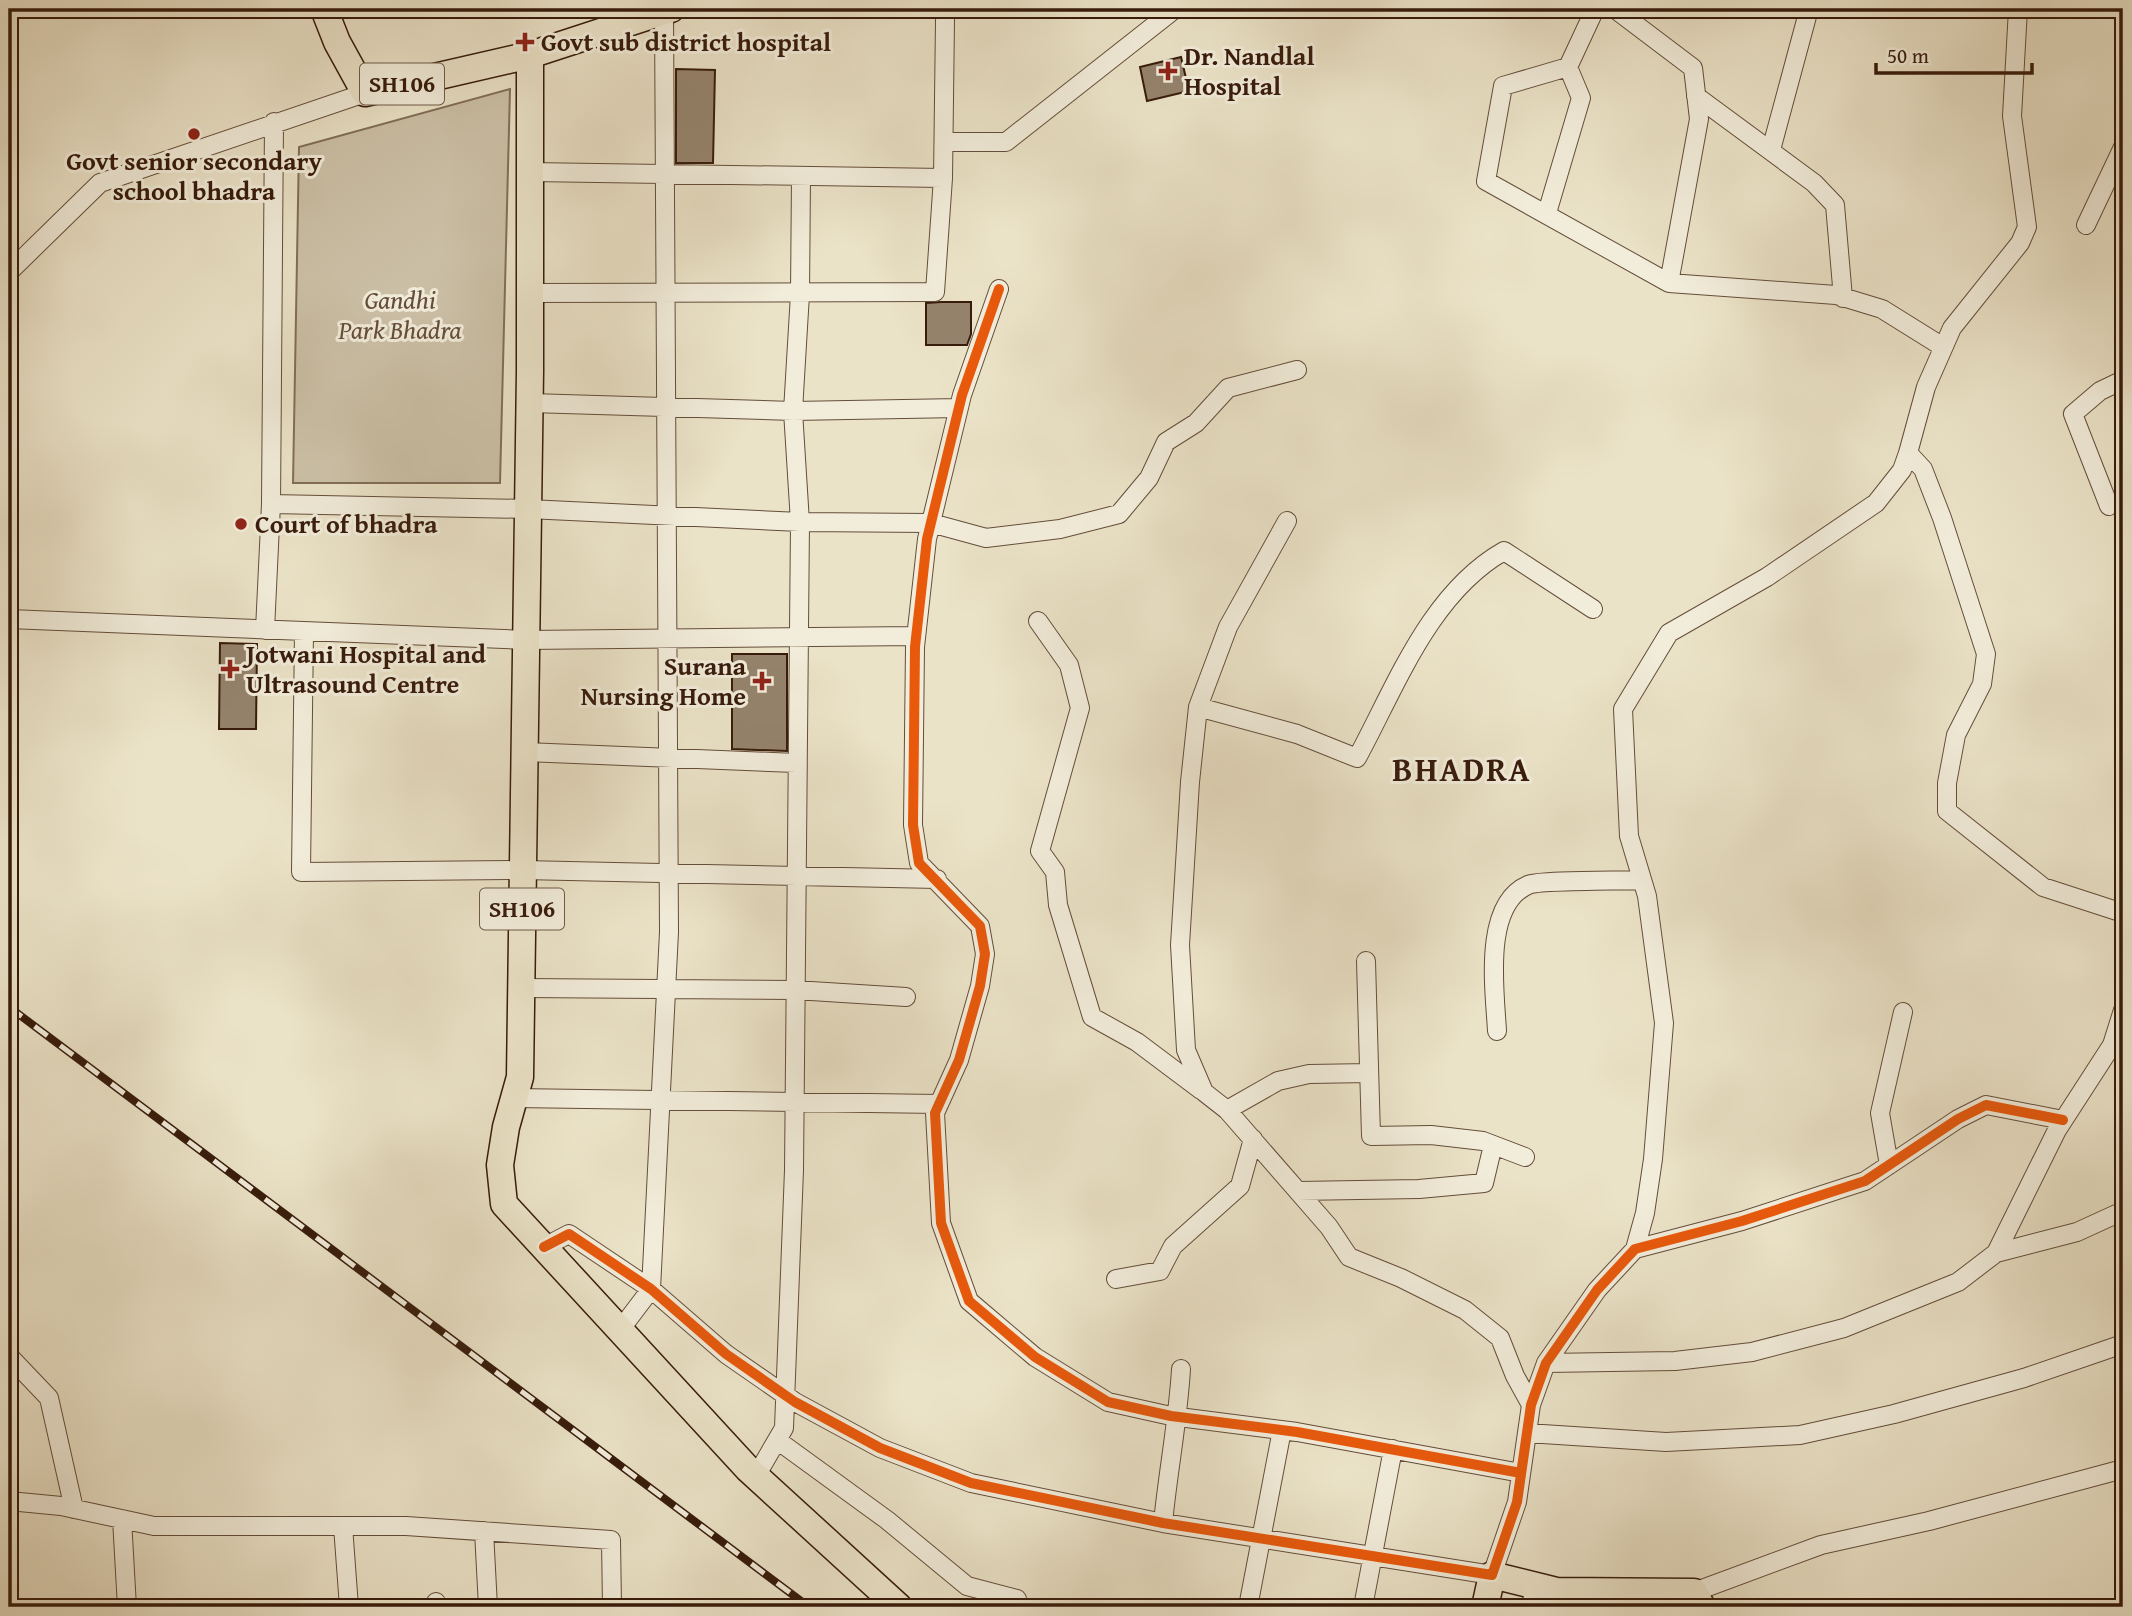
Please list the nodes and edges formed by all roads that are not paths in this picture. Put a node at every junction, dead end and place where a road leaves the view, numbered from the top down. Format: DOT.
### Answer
graph roads {
  1 [pos="324,9"];
  2 [pos="1175,9"];
  3 [pos="1595,9"];
  4 [pos="1615,9"];
  5 [pos="1809,9"];
  6 [pos="2018,9"];
  7 [pos="667,10"];
  8 [pos="945,20"];
  9 [pos="530,55"];
  10 [pos="1568,67"];
  11 [pos="365,93"];
  12 [pos="1696,96"];
  13 [pos="274,122"];
  14 [pos="944,142"];
  15 [pos="2123,147"];
  16 [pos="1771,150"];
  17 [pos="530,172"];
  18 [pos="665,174"];
  19 [pos="801,177"];
  20 [pos="943,178"];
  21 [pos="1547,213"];
  22 [pos="2086,225"];
  23 [pos="9,272"];
  24 [pos="1669,283"];
  25 [pos="999,289"];
  26 [pos="530,293"];
  27 [pos="664,293"];
  28 [pos="800,294"];
  29 [pos="1843,298"];
  30 [pos="1943,347"];
  31 [pos="1297,370"];
  32 [pos="2123,380"];
  33 [pos="530,403"];
  34 [pos="666,406"];
  35 [pos="959,408"];
  36 [pos="793,411"];
  37 [pos="1908,453"];
  38 [pos="271,504"];
  39 [pos="2109,506"];
  40 [pos="528,509"];
  41 [pos="668,516"];
  42 [pos="1287,521"];
  43 [pos="800,522"];
  44 [pos="931,523"];
  45 [pos="1592,609"];
  46 [pos="9,619"];
  47 [pos="1038,621"];
  48 [pos="265,630"];
  49 [pos="304,632"];
  50 [pos="798,635"];
  51 [pos="916,635"];
  52 [pos="668,637"];
  53 [pos="526,640"];
  54 [pos="1198,707"];
  55 [pos="524,752"];
  56 [pos="668,760"];
  57 [pos="796,763"];
  58 [pos="523,870"];
  59 [pos="669,873"];
  60 [pos="795,876"];
  61 [pos="937,879"];
  62 [pos="1641,880"];
  63 [pos="2123,913"];
  64 [pos="1366,961"];
  65 [pos="521,988"];
  66 [pos="666,988"];
  67 [pos="795,990"];
  68 [pos="906,996"];
  69 [pos="2123,1010"];
  70 [pos="1903,1012"];
  71 [pos="1497,1031"];
  72 [pos="1369,1073"];
  73 [pos="1204,1092"];
  74 [pos="514,1098"];
  75 [pos="661,1100"];
  76 [pos="794,1101"];
  77 [pos="939,1104"];
  78 [pos="1227,1110"];
  79 [pos="2063,1120"];
  80 [pos="1252,1139"];
  81 [pos="1493,1145"];
  82 [pos="1525,1157"];
  83 [pos="1889,1165"];
  84 [pos="1297,1191"];
  85 [pos="2123,1211"];
  86 [pos="544,1247"];
  87 [pos="1635,1249"];
  88 [pos="1996,1253"];
  89 [pos="1116,1279"];
  90 [pos="651,1289"];
  91 [pos="620,1330"];
  92 [pos="2123,1344"];
  93 [pos="9,1356"];
  94 [pos="1546,1363"];
  95 [pos="1181,1369"];
  96 [pos="785,1394"];
  97 [pos="1531,1405"];
  98 [pos="1179,1417"];
  99 [pos="1282,1430"];
  100 [pos="1527,1433"];
  101 [pos="777,1440"];
  102 [pos="1393,1449"];
  103 [pos="2123,1469"];
  104 [pos="1521,1473"];
  105 [pos="756,1476"];
  106 [pos="9,1501"];
  107 [pos="74,1509"];
  108 [pos="122,1519"];
  109 [pos="1163,1523"];
  110 [pos="343,1526"];
  111 [pos="484,1531"];
  112 [pos="1262,1539"];
  113 [pos="1372,1557"];
  114 [pos="1492,1576"];
  115 [pos="1533,1597"];
  116 [pos="1017,1599"];
  117 [pos="1569,1599"];
  118 [pos="1698,1599"];
  119 [pos="127,1607"];
  120 [pos="349,1607"];
  121 [pos="488,1607"];
  122 [pos="612,1607"];
  123 [pos="898,1607"];
  124 [pos="1248,1607"];
  125 [pos="1363,1607"];
  126 [pos="1485,1607"];
  1 -- 11 [label="main road, SH106"];
  2 -- 14 [label="street"];
  3 -- 10 [label="street"];
  4 -- 12 [label="street"];
  5 -- 16 [label="street"];
  6 -- 30 [label="street"];
  7 -- 9 [label="main road"];
  7 -- 18 [label="street"];
  8 -- 14 [label="street"];
  9 -- 11 [label="main road, SH106"];
  9 -- 17 [label="main road, SH106"];
  10 -- 21 [label="street"];
  10 -- 21 [label="street"];
  11 -- 13 [label="street"];
  12 -- 16 [label="street"];
  12 -- 24 [label="street"];
  13 -- 23 [label="street"];
  13 -- 38 [label="street"];
  14 -- 20 [label="street"];
  15 -- 22 [label="street"];
  16 -- 29 [label="street"];
  17 -- 18 [label="street"];
  17 -- 26 [label="main road, SH106"];
  18 -- 19 [label="street"];
  18 -- 27 [label="street"];
  19 -- 20 [label="street"];
  19 -- 28 [label="street"];
  20 -- 28 [label="street"];
  21 -- 24 [label="street"];
  24 -- 29 [label="street"];
  25 -- 35 [label="street"];
  26 -- 27 [label="street"];
  26 -- 33 [label="main road, SH106"];
  27 -- 28 [label="street"];
  27 -- 34 [label="street"];
  28 -- 36 [label="street"];
  29 -- 30 [label="street"];
  30 -- 37 [label="street"];
  31 -- 44 [label="street"];
  32 -- 39 [label="street"];
  33 -- 34 [label="street"];
  33 -- 40 [label="main road, SH106"];
  34 -- 36 [label="street"];
  34 -- 41 [label="street"];
  35 -- 36 [label="street"];
  35 -- 44 [label="street"];
  36 -- 43 [label="street"];
  37 -- 62 [label="street"];
  37 -- 63 [label="street"];
  38 -- 40 [label="street"];
  38 -- 48 [label="street"];
  40 -- 41 [label="street"];
  40 -- 53 [label="main road, SH106"];
  41 -- 43 [label="street"];
  41 -- 52 [label="street"];
  42 -- 54 [label="street"];
  43 -- 44 [label="street"];
  43 -- 50 [label="street"];
  44 -- 51 [label="street"];
  45 -- 54 [label="street"];
  46 -- 48 [label="street"];
  47 -- 73 [label="street"];
  48 -- 49 [label="street"];
  49 -- 53 [label="street"];
  49 -- 58 [label="street"];
  50 -- 51 [label="street"];
  50 -- 52 [label="street"];
  50 -- 57 [label="street"];
  51 -- 61 [label="street"];
  52 -- 53 [label="street"];
  52 -- 56 [label="street"];
  53 -- 55 [label="main road, SH106"];
  54 -- 73 [label="street"];
  55 -- 56 [label="street"];
  55 -- 58 [label="main road, SH106"];
  56 -- 57 [label="street"];
  56 -- 59 [label="street"];
  57 -- 60 [label="street"];
  58 -- 59 [label="street"];
  58 -- 65 [label="main road, SH106"];
  59 -- 60 [label="street"];
  59 -- 66 [label="street"];
  60 -- 61 [label="street"];
  60 -- 67 [label="street"];
  61 -- 77 [label="street"];
  62 -- 71 [label="street"];
  62 -- 87 [label="street"];
  64 -- 72 [label="street"];
  65 -- 66 [label="street"];
  65 -- 74 [label="main road, SH106"];
  66 -- 67 [label="street"];
  66 -- 75 [label="street"];
  67 -- 68 [label="street"];
  67 -- 76 [label="street"];
  69 -- 79 [label="street"];
  70 -- 83 [label="street"];
  72 -- 78 [label="street"];
  72 -- 81 [label="street"];
  73 -- 78 [label="street"];
  74 -- 75 [label="street"];
  74 -- 86 [label="main road, SH106"];
  75 -- 76 [label="street"];
  75 -- 90 [label="street"];
  76 -- 77 [label="street"];
  76 -- 96 [label="street"];
  77 -- 98 [label="street"];
  78 -- 80 [label="street"];
  79 -- 83 [label="street"];
  79 -- 88 [label="street"];
  80 -- 84 [label="street"];
  80 -- 89 [label="street"];
  81 -- 82 [label="street"];
  81 -- 84 [label="street"];
  83 -- 87 [label="street"];
  84 -- 97 [label="street"];
  85 -- 88 [label="street"];
  86 -- 90 [label="street"];
  86 -- 91 [label="main road, SH106"];
  87 -- 94 [label="street"];
  88 -- 94 [label="street"];
  90 -- 91 [label="street"];
  90 -- 96 [label="street"];
  91 -- 105 [label="main road, SH106"];
  92 -- 100 [label="street"];
  93 -- 107 [label="street"];
  94 -- 97 [label="street"];
  95 -- 98 [label="street"];
  96 -- 101 [label="street"];
  96 -- 109 [label="street"];
  97 -- 100 [label="street"];
  98 -- 99 [label="street"];
  98 -- 109 [label="street"];
  99 -- 102 [label="street"];
  99 -- 112 [label="street"];
  100 -- 104 [label="street"];
  101 -- 105 [label="street"];
  101 -- 116 [label="street"];
  102 -- 104 [label="street"];
  102 -- 113 [label="street"];
  103 -- 118 [label="street"];
  104 -- 114 [label="street"];
  105 -- 123 [label="main road, SH106"];
  106 -- 107 [label="street"];
  107 -- 108 [label="street"];
  108 -- 110 [label="street"];
  108 -- 119 [label="street"];
  109 -- 112 [label="street"];
  110 -- 111 [label="street"];
  110 -- 120 [label="street"];
  111 -- 121 [label="street"];
  111 -- 122 [label="street"];
  112 -- 113 [label="street"];
  112 -- 124 [label="street"];
  113 -- 114 [label="street"];
  113 -- 125 [label="street"];
  114 -- 115 [label="main road"];
  114 -- 126 [label="main road"];
  115 -- 117 [label="main road"];
  117 -- 118 [label="main road"];
}
